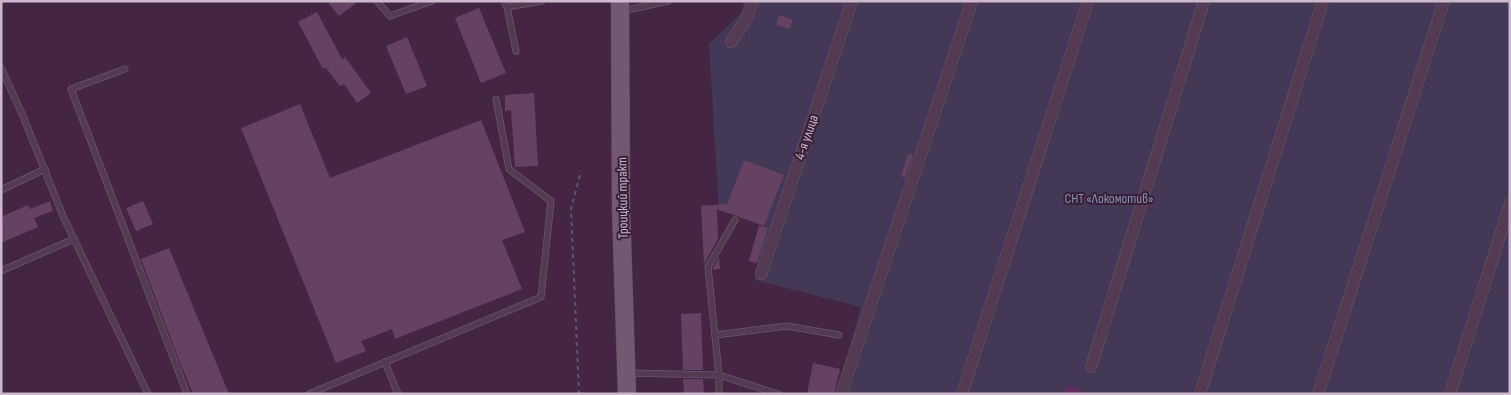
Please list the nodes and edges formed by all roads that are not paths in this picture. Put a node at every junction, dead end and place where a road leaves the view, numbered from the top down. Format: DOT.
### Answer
graph roads {
  1 [pos="377,1"];
  2 [pos="432,1"];
  3 [pos="542,1"];
  4 [pos="668,1"];
  5 [pos="753,1"];
  6 [pos="852,1"];
  7 [pos="972,1"];
  8 [pos="1088,1"];
  9 [pos="1204,1"];
  10 [pos="1323,1"];
  11 [pos="1444,1"];
  12 [pos="506,4"];
  13 [pos="620,7"];
  14 [pos="731,42"];
  15 [pos="516,51"];
  16 [pos="1,68"];
  17 [pos="125,69"];
  18 [pos="496,100"];
  19 [pos="45,170"];
  20 [pos="1,190"];
  21 [pos="1510,204"];
  22 [pos="735,220"];
  23 [pos="74,239"];
  24 [pos="1,271"];
  25 [pos="761,274"];
  26 [pos="715,335"];
  27 [pos="839,335"];
  28 [pos="385,362"];
  29 [pos="1091,367"];
  30 [pos="627,372"];
  31 [pos="719,375"];
  32 [pos="148,394"];
  33 [pos="187,394"];
  34 [pos="310,394"];
  35 [pos="398,394"];
  36 [pos="627,394"];
  37 [pos="719,394"];
  38 [pos="778,394"];
  39 [pos="841,394"];
  40 [pos="962,394"];
  41 [pos="1200,394"];
  42 [pos="1318,394"];
  43 [pos="1450,394"];
  1 -- 2 [label="lane"];
  3 -- 12 [label="lane"];
  4 -- 13 [label="lane"];
  5 -- 14 [label="street"];
  6 -- 25 [label="street, 4-я улица"];
  7 -- 39 [label="street"];
  8 -- 40 [label="street"];
  9 -- 29 [label="street"];
  10 -- 41 [label="street"];
  11 -- 42 [label="street"];
  12 -- 15 [label="lane"];
  13 -- 30 [label="main road, Троицкий тракт"];
  16 -- 19 [label="lane"];
  17 -- 33 [label="lane"];
  18 -- 28 [label="lane"];
  19 -- 20 [label="lane"];
  19 -- 23 [label="lane"];
  21 -- 43 [label="street"];
  22 -- 26 [label="lane"];
  23 -- 24 [label="lane"];
  23 -- 32 [label="lane"];
  26 -- 27 [label="lane"];
  26 -- 31 [label="lane"];
  28 -- 34 [label="lane"];
  28 -- 35 [label="lane"];
  30 -- 31 [label="lane"];
  30 -- 36 [label="main road, Троицкий тракт"];
  31 -- 37 [label="lane"];
  31 -- 38 [label="lane"];
}
